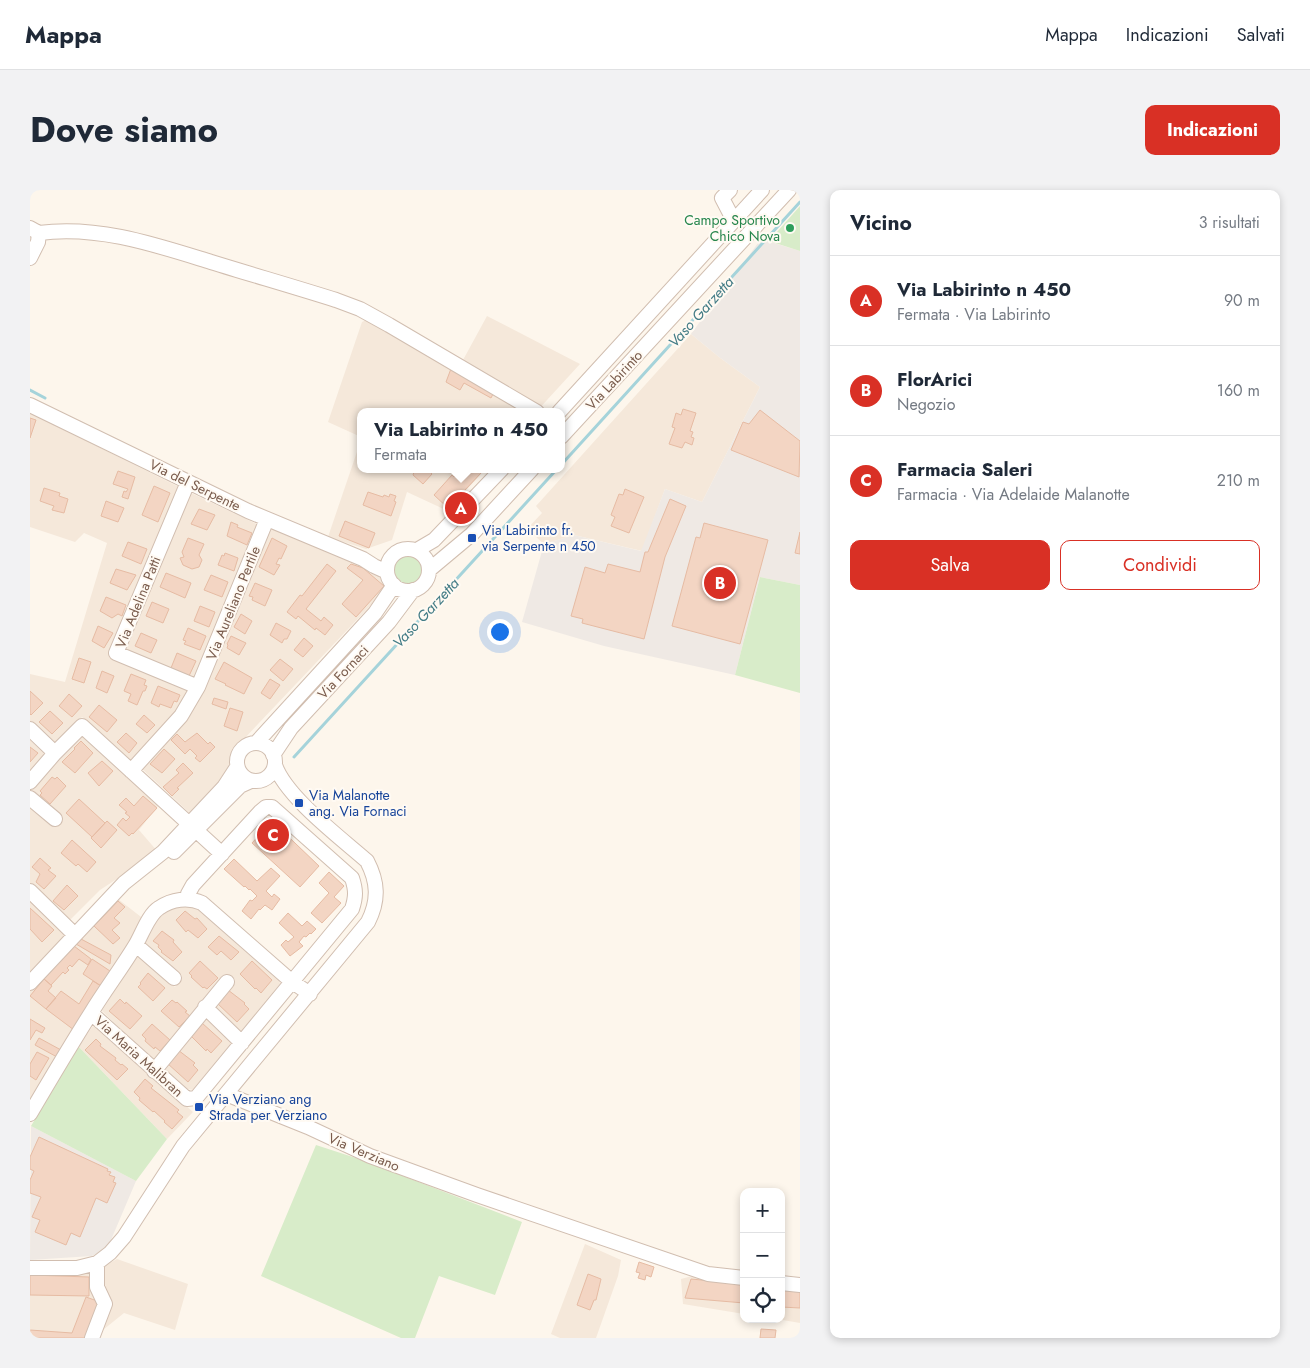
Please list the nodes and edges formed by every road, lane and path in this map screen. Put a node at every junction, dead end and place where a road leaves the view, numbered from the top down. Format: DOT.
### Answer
graph roads {
  1 [pos="730,190"];
  2 [pos="762,190"];
  3 [pos="789,190"];
  4 [pos="734,221"];
  5 [pos="34,230"];
  6 [pos="30,258"];
  7 [pos="665,296"];
  8 [pos="678,311"];
  9 [pos="30,405"];
  10 [pos="530,408"];
  11 [pos="563,408"];
  12 [pos="565,433"];
  13 [pos="498,473"];
  14 [pos="528,473"];
  15 [pos="188,482"];
  16 [pos="268,519"];
  17 [pos="417,550"];
  18 [pos="389,565"];
  19 [pos="429,570"];
  20 [pos="394,585"];
  21 [pos="413,590"];
  22 [pos="198,687"];
  23 [pos="30,729"];
  24 [pos="256,743"];
  25 [pos="55,753"];
  26 [pos="274,760"];
  27 [pos="237,767"];
  28 [pos="131,771"];
  29 [pos="266,778"];
  30 [pos="251,781"];
  31 [pos="30,782"];
  32 [pos="30,798"];
  33 [pos="299,800"];
  34 [pos="55,819"];
  35 [pos="193,827"];
  36 [pos="346,842"];
  37 [pos="222,854"];
  38 [pos="332,859"];
  39 [pos="30,891"];
  40 [pos="187,899"];
  41 [pos="75,935"];
  42 [pos="136,945"];
  43 [pos="174,978"];
  44 [pos="291,981"];
  45 [pos="227,982"];
  46 [pos="30,983"];
  47 [pos="310,994"];
  48 [pos="205,1007"];
  49 [pos="91,1013"];
  50 [pos="242,1042"];
  51 [pos="154,1071"];
  52 [pos="226,1094"];
  53 [pos="30,1114"];
  54 [pos="97,1263"];
  55 [pos="30,1268"];
  56 [pos="740,1278"];
  57 [pos="785,1283"];
  58 [pos="800,1285"];
  59 [pos="92,1338"];
  1 -- 4 [label="street"];
  2 -- 4 [label="street, Via Labirinto"];
  3 -- 8 [label="street, Via Labirinto"];
  4 -- 7 [label="street, Via Labirinto"];
  5 -- 6 [label="street"];
  5 -- 10 [label="street"];
  7 -- 8 [label="street"];
  7 -- 11 [label="street, Via Labirinto"];
  8 -- 12 [label="street, Via Labirinto"];
  9 -- 15 [label="street, Via del Serpente"];
  13 -- 17 [label="street"];
  14 -- 19 [label="street"];
  15 -- 16 [label="street, Via del Serpente"];
  15 -- 22 [label="street, Via Adelina Patti"];
  16 -- 18 [label="street, Via del Serpente"];
  16 -- 22 [label="street, Via Aureliano Pertile"];
  17 -- 18 [label="street"];
  17 -- 19 [label="street"];
  18 -- 20 [label="street"];
  19 -- 21 [label="street, Via Fornaci"];
  20 -- 21 [label="street"];
  20 -- 24 [label="street, Via Fornaci"];
  21 -- 26 [label="street, Via Fornaci"];
  22 -- 28 [label="street"];
  23 -- 25 [label="street"];
  24 -- 26 [label="street"];
  24 -- 27 [label="street, Via Fornaci"];
  25 -- 28 [label="street"];
  25 -- 31 [label="street"];
  26 -- 29 [label="street, Via Fornaci"];
  26 -- 33 [label="street"];
  27 -- 30 [label="street"];
  27 -- 35 [label="street, Via Fornaci"];
  28 -- 35 [label="street"];
  29 -- 30 [label="street, Via Fornaci"];
  29 -- 33 [label="street"];
  30 -- 35 [label="street, Via Fornaci"];
  32 -- 34 [label="street"];
  33 -- 36 [label="street"];
  35 -- 37 [label="street"];
  35 -- 41 [label="street, Via Fornaci"];
  36 -- 38 [label="street"];
  36 -- 47 [label="street"];
  37 -- 38 [label="street"];
  37 -- 40 [label="street"];
  38 -- 44 [label="street"];
  39 -- 41 [label="street"];
  40 -- 42 [label="street, Via Maria Malibran"];
  40 -- 44 [label="street"];
  41 -- 46 [label="street, Via Fornaci"];
  42 -- 43 [label="street"];
  42 -- 49 [label="street, Via Maria Malibran"];
  44 -- 47 [label="street"];
  44 -- 50 [label="street"];
  45 -- 48 [label="street"];
  47 -- 52 [label="street"];
  48 -- 50 [label="street"];
  48 -- 51 [label="street"];
  49 -- 51 [label="street, Via Maria Malibran"];
  49 -- 53 [label="street, Via Maria Malibran"];
  50 -- 51 [label="street, Via Maria Malibran"];
  52 -- 54 [label="street"];
  52 -- 56 [label="street, Via Verziano"];
  54 -- 55 [label="street"];
  54 -- 59 [label="street"];
  57 -- 58 [label="street"];
}
